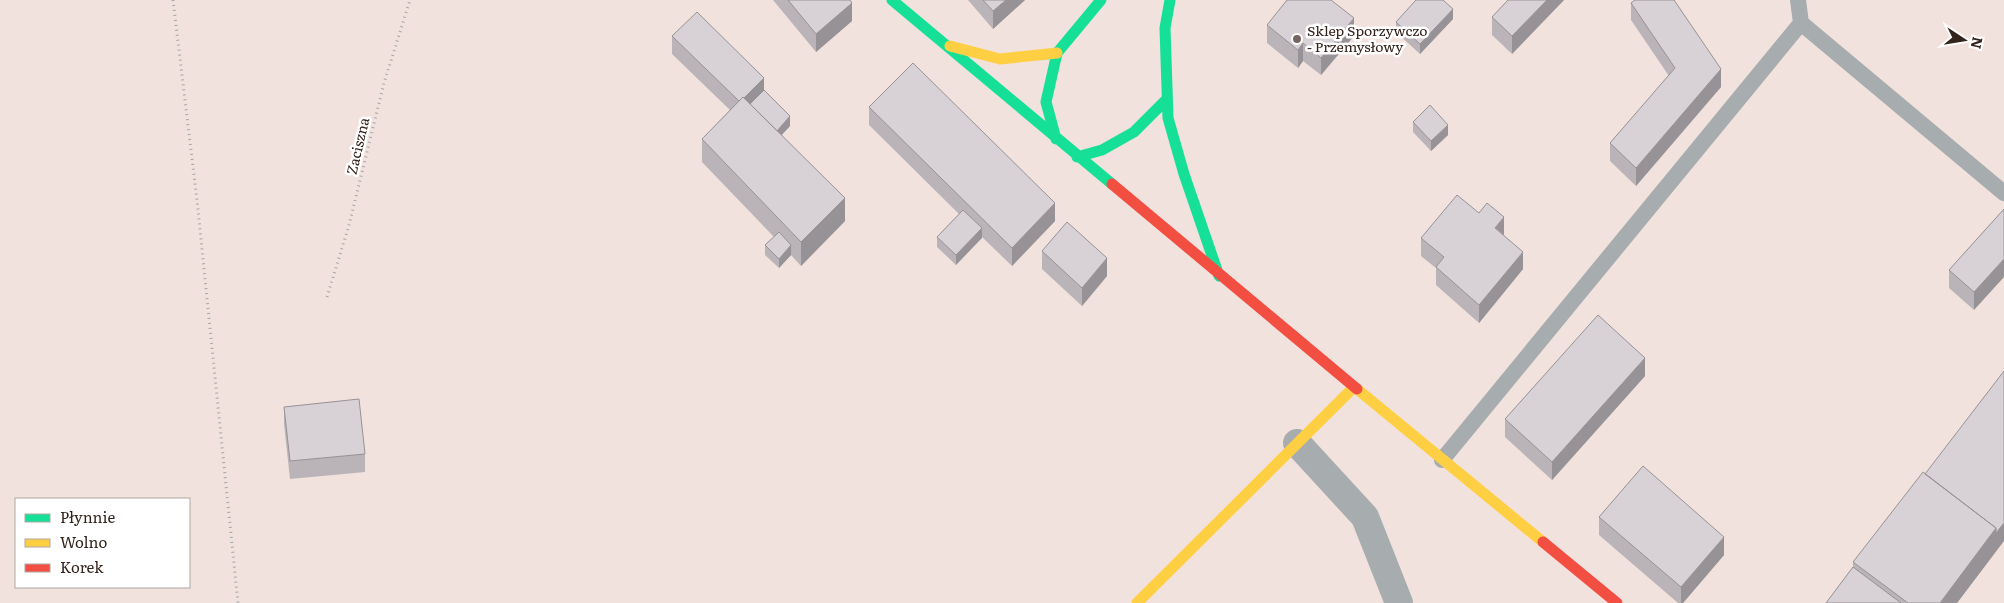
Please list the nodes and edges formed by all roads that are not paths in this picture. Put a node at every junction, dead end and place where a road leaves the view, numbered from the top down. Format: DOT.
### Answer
graph roads {
  1 [pos="892,0"];
  2 [pos="1101,0"];
  3 [pos="1170,0"];
  4 [pos="1798,0"];
  5 [pos="1801,23"];
  6 [pos="944,44"];
  7 [pos="1057,53"];
  8 [pos="1167,99"];
  9 [pos="1056,139"];
  10 [pos="1077,157"];
  11 [pos="2004,193"];
  12 [pos="1219,276"];
  13 [pos="1354,387"];
  14 [pos="1297,443"];
  15 [pos="1442,460"];
  16 [pos="1137,603"];
  17 [pos="1399,603"];
  18 [pos="1617,603"];
  1 -- 6 [label="main road"];
  2 -- 7 [label="main road"];
  3 -- 8 [label="main road"];
  4 -- 5 [label="lane"];
  5 -- 11 [label="lane"];
  5 -- 15 [label="lane"];
  6 -- 7 [label="main road"];
  6 -- 9 [label="main road"];
  7 -- 9 [label="main road"];
  8 -- 10 [label="main road"];
  8 -- 12 [label="main road"];
  9 -- 10 [label="main road"];
  10 -- 12 [label="main road"];
  12 -- 13 [label="main road"];
  13 -- 14 [label="main road"];
  13 -- 15 [label="main road"];
  14 -- 16 [label="main road"];
  14 -- 17 [label="street"];
  15 -- 18 [label="main road"];
}
